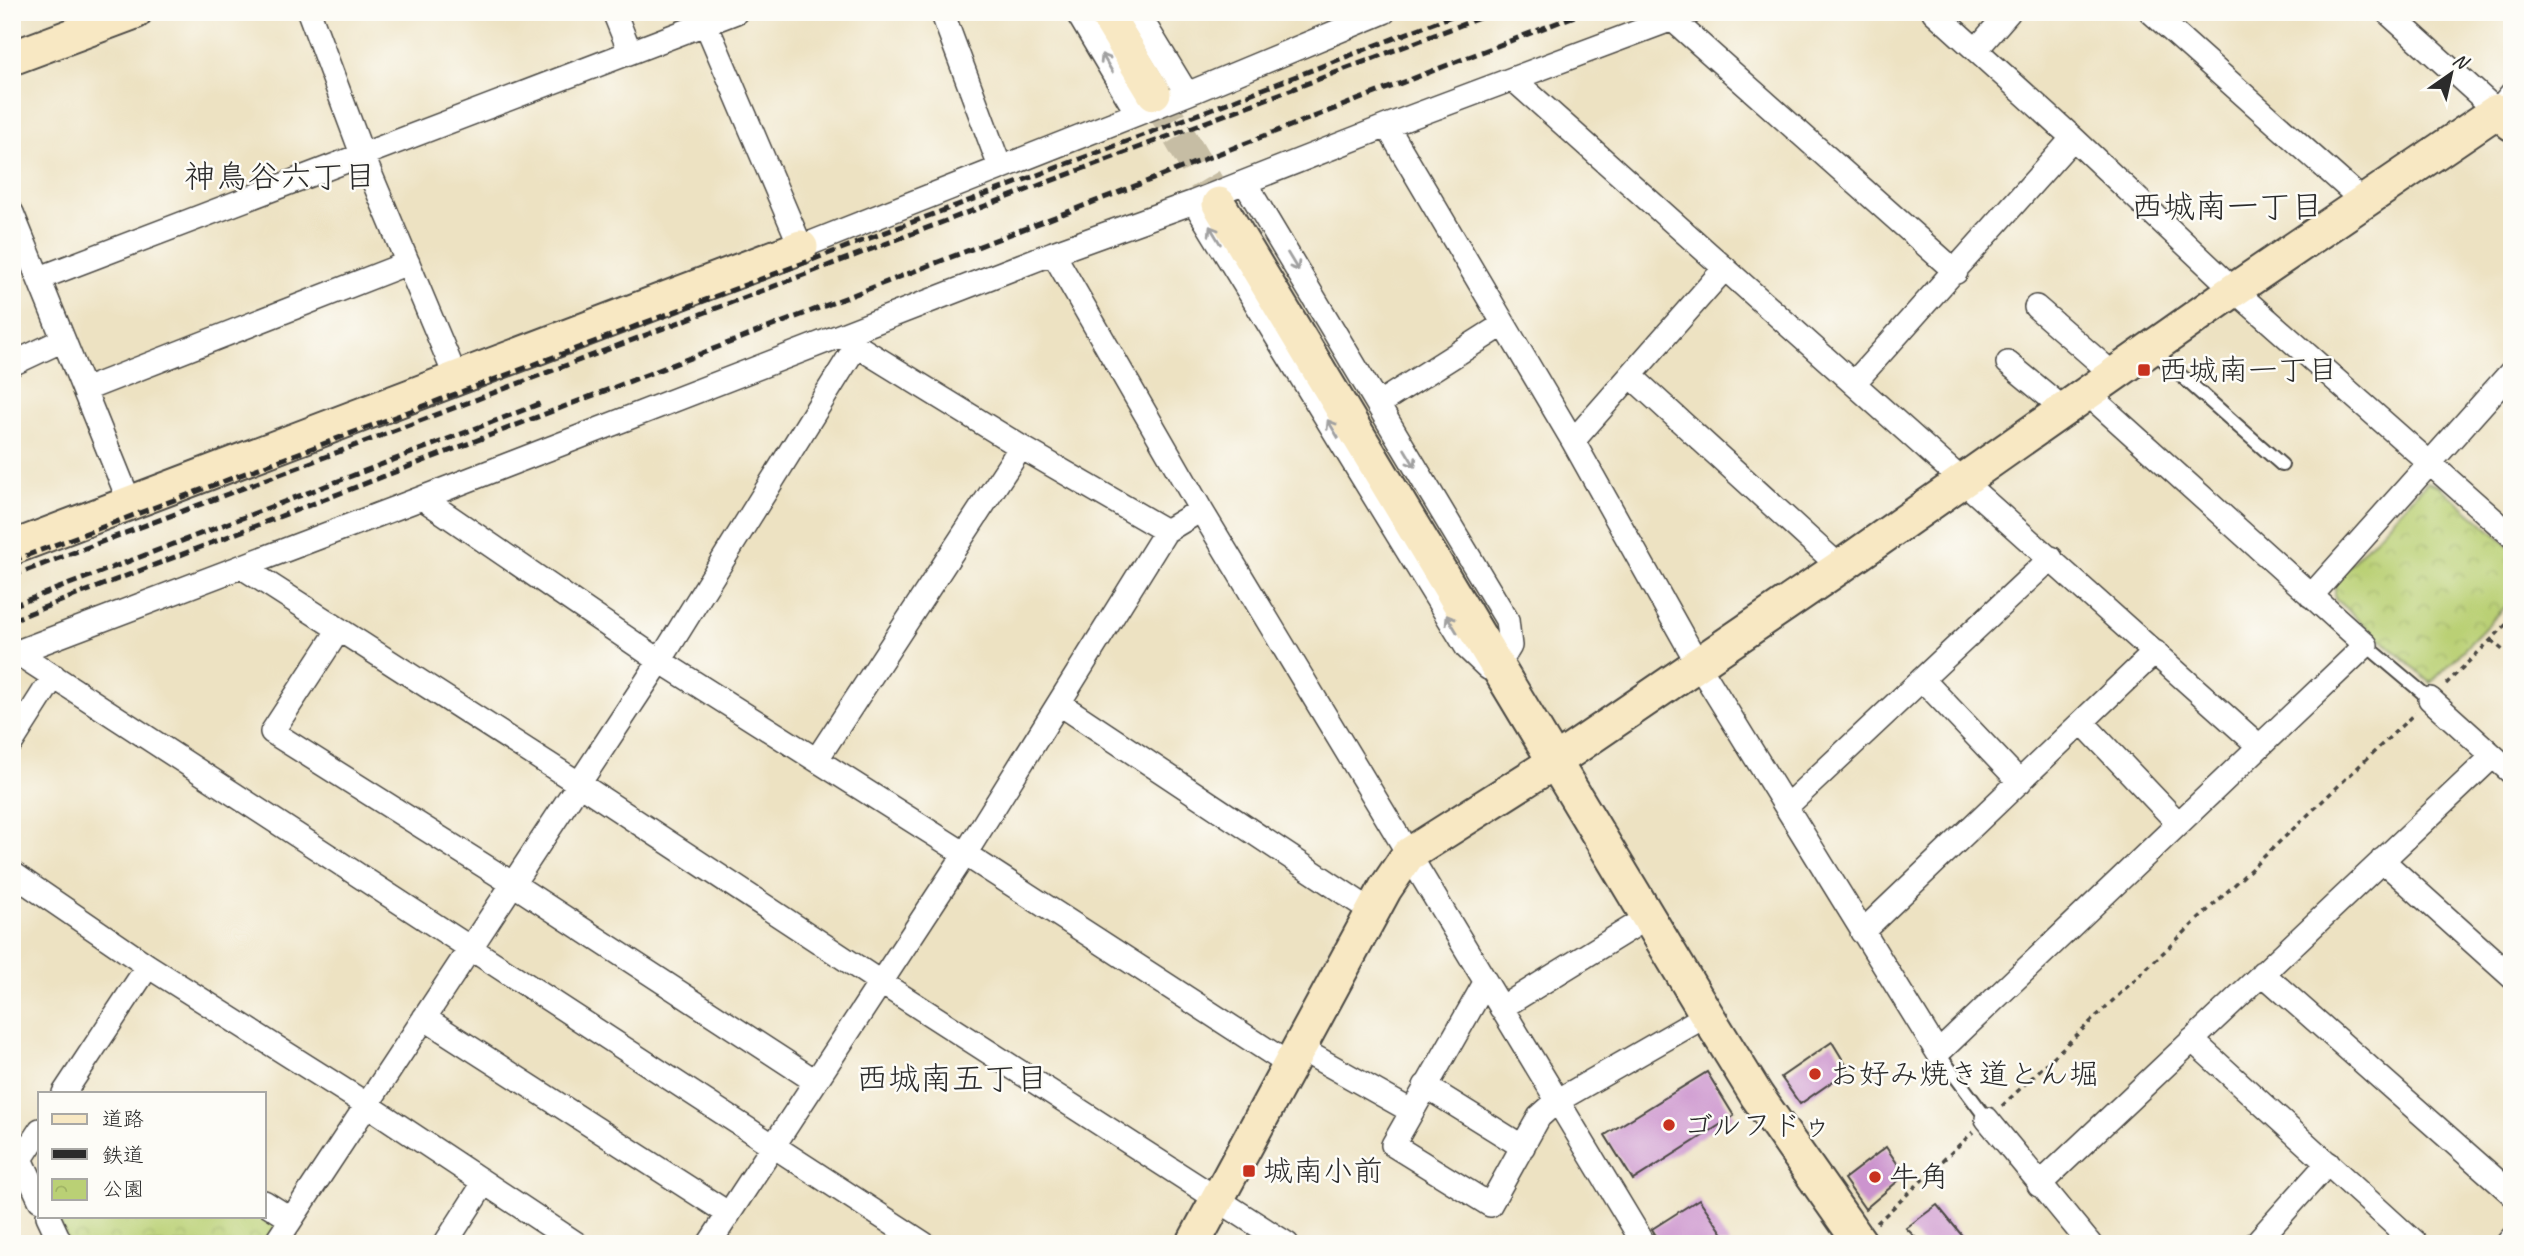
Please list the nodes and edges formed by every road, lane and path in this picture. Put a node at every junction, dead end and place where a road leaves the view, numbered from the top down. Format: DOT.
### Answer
graph roads {
  1 [pos="135,12"];
  2 [pos="309,12"];
  3 [pos="614,12"];
  4 [pos="736,12"];
  5 [pos="942,12"];
  6 [pos="1077,12"];
  7 [pos="1105,12"];
  8 [pos="1138,12"];
  9 [pos="1384,12"];
  10 [pos="1934,12"];
  11 [pos="2009,12"];
  12 [pos="2151,12"];
  13 [pos="2387,12"];
  14 [pos="1682,16"];
  15 [pos="706,24"];
  16 [pos="1976,50"];
  17 [pos="630,51"];
  18 [pos="12,57"];
  19 [pos="1513,79"];
  20 [pos="1187,94"];
  21 [pos="1145,103"];
  22 [pos="2507,109"];
  23 [pos="1387,126"];
  24 [pos="2073,138"];
  25 [pos="362,154"];
  26 [pos="1000,167"];
  27 [pos="1245,183"];
  28 [pos="2364,202"];
  29 [pos="1207,203"];
  30 [pos="12,213"];
  31 [pos="801,247"];
  32 [pos="1053,253"];
  33 [pos="408,263"];
  34 [pos="1725,268"];
  35 [pos="1955,272"];
  36 [pos="40,278"];
  37 [pos="2234,290"];
  38 [pos="2036,307"];
  39 [pos="1504,324"];
  40 [pos="63,340"];
  41 [pos="847,341"];
  42 [pos="2151,349"];
  43 [pos="2008,363"];
  44 [pos="12,364"];
  45 [pos="2512,371"];
  46 [pos="1631,376"];
  47 [pos="457,380"];
  48 [pos="1854,383"];
  49 [pos="83,390"];
  50 [pos="2089,393"];
  51 [pos="1378,404"];
  52 [pos="1573,441"];
  53 [pos="1021,447"];
  54 [pos="2429,463"];
  55 [pos="2282,465"];
  56 [pos="1962,480"];
  57 [pos="422,498"];
  58 [pos="130,503"];
  59 [pos="1200,510"];
  60 [pos="1166,531"];
  61 [pos="2512,536"];
  62 [pos="12,548"];
  63 [pos="2051,558"];
  64 [pos="242,567"];
  65 [pos="1840,567"];
  66 [pos="2311,596"];
  67 [pos="2512,619"];
  68 [pos="338,631"];
  69 [pos="2491,640"];
  70 [pos="2366,645"];
  71 [pos="2155,652"];
  72 [pos="14,653"];
  73 [pos="2512,658"];
  74 [pos="660,661"];
  75 [pos="1698,664"];
  76 [pos="1498,666"];
  77 [pos="54,676"];
  78 [pos="1922,679"];
  79 [pos="2430,699"];
  80 [pos="1060,704"];
  81 [pos="2082,722"];
  82 [pos="12,742"];
  83 [pos="2259,746"];
  84 [pos="2493,756"];
  85 [pos="817,759"];
  86 [pos="1556,761"];
  87 [pos="2512,773"];
  88 [pos="2020,782"];
  89 [pos="578,783"];
  90 [pos="1787,806"];
  91 [pos="2178,823"];
  92 [pos="965,854"];
  93 [pos="1408,855"];
  94 [pos="2382,860"];
  95 [pos="12,873"];
  96 [pos="513,884"];
  97 [pos="1373,912"];
  98 [pos="1647,918"];
  99 [pos="1862,932"];
  100 [pos="470,950"];
  101 [pos="149,966"];
  102 [pos="2262,973"];
  103 [pos="2512,977"];
  104 [pos="880,982"];
  105 [pos="1485,983"];
  106 [pos="1501,1007"];
  107 [pos="1707,1014"];
  108 [pos="424,1018"];
  109 [pos="2192,1040"];
  110 [pos="1938,1053"];
  111 [pos="1295,1057"];
  112 [pos="815,1082"];
  113 [pos="1425,1086"];
  114 [pos="74,1090"];
  115 [pos="1557,1101"];
  116 [pos="366,1104"];
  117 [pos="1410,1111"];
  118 [pos="1987,1119"];
  119 [pos="38,1132"];
  120 [pos="772,1146"];
  121 [pos="1522,1147"];
  122 [pos="17,1156"];
  123 [pos="2328,1163"];
  124 [pos="484,1183"];
  125 [pos="2039,1185"];
  126 [pos="2512,1194"];
  127 [pos="38,1195"];
  128 [pos="1217,1200"];
  129 [pos="266,1203"];
  130 [pos="729,1214"];
  131 [pos="49,1218"];
  132 [pos="291,1219"];
  133 [pos="2512,1238"];
  134 [pos="1859,1242"];
  135 [pos="61,1244"];
  136 [pos="275,1244"];
  137 [pos="445,1244"];
  138 [pos="577,1244"];
  139 [pos="709,1244"];
  140 [pos="924,1244"];
  141 [pos="1193,1244"];
  142 [pos="1287,1244"];
  143 [pos="1644,1244"];
  144 [pos="2090,1244"];
  145 [pos="2255,1244"];
  146 [pos="2416,1244"];
  147 [pos="2507,1244"];
  1 -- 18 [label="street"];
  2 -- 25 [label="street"];
  3 -- 17 [label="street"];
  4 -- 15 [label="street"];
  5 -- 26 [label="street"];
  21 -- 6 [label="street, one-way"];
  7 -- 21 [label="street"];
  8 -- 20 [label="street"];
  9 -- 20 [label="street"];
  10 -- 16 [label="street"];
  11 -- 16 [label="street"];
  12 -- 28 [label="street"];
  13 -- 22 [label="street"];
  14 -- 19 [label="street"];
  14 -- 35 [label="street"];
  15 -- 17 [label="street"];
  15 -- 31 [label="street"];
  16 -- 24 [label="street"];
  17 -- 25 [label="street"];
  19 -- 23 [label="street"];
  19 -- 34 [label="street"];
  20 -- 21 [label="street"];
  21 -- 26 [label="street"];
  22 -- 28 [label="street"];
  23 -- 27 [label="street"];
  23 -- 39 [label="street"];
  24 -- 35 [label="street"];
  24 -- 37 [label="street"];
  25 -- 33 [label="street"];
  25 -- 36 [label="street"];
  26 -- 31 [label="street"];
  27 -- 29 [label="street"];
  27 -- 51 [label="street, one-way"];
  28 -- 37 [label="street"];
  29 -- 32 [label="street"];
  29 -- 76 [label="street"];
  30 -- 36 [label="street"];
  31 -- 47 [label="street"];
  32 -- 41 [label="street"];
  32 -- 59 [label="street"];
  33 -- 47 [label="street"];
  33 -- 49 [label="street"];
  34 -- 46 [label="street"];
  34 -- 48 [label="street"];
  35 -- 48 [label="street"];
  36 -- 40 [label="street"];
  37 -- 42 [label="street"];
  37 -- 54 [label="street"];
  38 -- 50 [label="street"];
  39 -- 51 [label="street"];
  39 -- 52 [label="street"];
  40 -- 44 [label="street"];
  40 -- 49 [label="street"];
  41 -- 53 [label="street"];
  41 -- 57 [label="street"];
  41 -- 74 [label="street"];
  42 -- 50 [label="street"];
  42 -- 55 [label="lane"];
  43 -- 50 [label="street"];
  45 -- 54 [label="street"];
  46 -- 52 [label="street"];
  46 -- 65 [label="street"];
  47 -- 58 [label="street"];
  48 -- 56 [label="street"];
  49 -- 58 [label="street"];
  50 -- 56 [label="street"];
  50 -- 66 [label="street"];
  51 -- 76 [label="street, one-way"];
  52 -- 75 [label="street"];
  53 -- 60 [label="street"];
  53 -- 85 [label="street"];
  54 -- 61 [label="street"];
  54 -- 66 [label="street"];
  56 -- 63 [label="street"];
  56 -- 65 [label="street"];
  57 -- 64 [label="street"];
  57 -- 74 [label="street"];
  58 -- 62 [label="street"];
  59 -- 60 [label="street"];
  59 -- 93 [label="street"];
  60 -- 80 [label="street"];
  63 -- 71 [label="street"];
  63 -- 78 [label="street"];
  64 -- 68 [label="street"];
  64 -- 72 [label="street"];
  65 -- 75 [label="street"];
  66 -- 70 [label="street"];
  67 -- 69 [label="path"];
  68 -- 89 [label="street"];
  68 -- 96 [label="street"];
  69 -- 73 [label="path"];
  69 -- 79 [label="path"];
  70 -- 79 [label="lane"];
  70 -- 83 [label="street"];
  71 -- 81 [label="street"];
  71 -- 83 [label="street"];
  72 -- 77 [label="street"];
  74 -- 85 [label="street"];
  74 -- 89 [label="street"];
  75 -- 86 [label="street"];
  75 -- 90 [label="street"];
  76 -- 86 [label="street"];
  77 -- 82 [label="street"];
  77 -- 100 [label="street"];
  78 -- 88 [label="street"];
  78 -- 90 [label="street"];
  79 -- 84 [label="street"];
  79 -- 118 [label="path"];
  80 -- 92 [label="street"];
  80 -- 97 [label="street"];
  81 -- 88 [label="street"];
  81 -- 91 [label="street"];
  83 -- 91 [label="street"];
  84 -- 87 [label="street"];
  84 -- 94 [label="street"];
  85 -- 92 [label="street"];
  86 -- 93 [label="street"];
  86 -- 98 [label="street"];
  88 -- 99 [label="street"];
  89 -- 96 [label="street"];
  89 -- 104 [label="street"];
  90 -- 99 [label="street"];
  91 -- 110 [label="street"];
  92 -- 104 [label="street"];
  92 -- 111 [label="street"];
  93 -- 97 [label="street"];
  93 -- 105 [label="street"];
  94 -- 102 [label="street"];
  94 -- 103 [label="street"];
  95 -- 101 [label="street"];
  96 -- 100 [label="street"];
  96 -- 112 [label="street"];
  97 -- 111 [label="street"];
  98 -- 106 [label="street"];
  98 -- 107 [label="street"];
  99 -- 110 [label="street"];
  100 -- 108 [label="street"];
  100 -- 120 [label="street"];
  101 -- 114 [label="street"];
  101 -- 116 [label="street"];
  102 -- 109 [label="street"];
  102 -- 126 [label="street"];
  104 -- 112 [label="street"];
  104 -- 128 [label="street"];
  105 -- 106 [label="street"];
  105 -- 113 [label="street"];
  106 -- 115 [label="street"];
  107 -- 115 [label="street"];
  107 -- 134 [label="street"];
  108 -- 116 [label="street"];
  108 -- 130 [label="street"];
  109 -- 123 [label="street"];
  109 -- 125 [label="street"];
  110 -- 118 [label="lane"];
  111 -- 117 [label="street"];
  111 -- 128 [label="street"];
  112 -- 120 [label="street"];
  113 -- 117 [label="street"];
  113 -- 121 [label="street"];
  115 -- 121 [label="street"];
  115 -- 143 [label="street"];
  116 -- 124 [label="street"];
  116 -- 132 [label="street"];
  117 -- 121 [label="street"];
  118 -- 125 [label="street"];
  118 -- 134 [label="path"];
  119 -- 122 [label="street"];
  120 -- 130 [label="street"];
  120 -- 140 [label="street"];
  122 -- 127 [label="street"];
  123 -- 145 [label="street"];
  123 -- 146 [label="street"];
  124 -- 137 [label="street"];
  124 -- 138 [label="street"];
  125 -- 144 [label="street"];
  128 -- 141 [label="street"];
  128 -- 142 [label="street"];
  129 -- 132 [label="street"];
  130 -- 139 [label="street"];
  131 -- 135 [label="street"];
  132 -- 136 [label="street"];
  133 -- 147 [label="street"];
}
